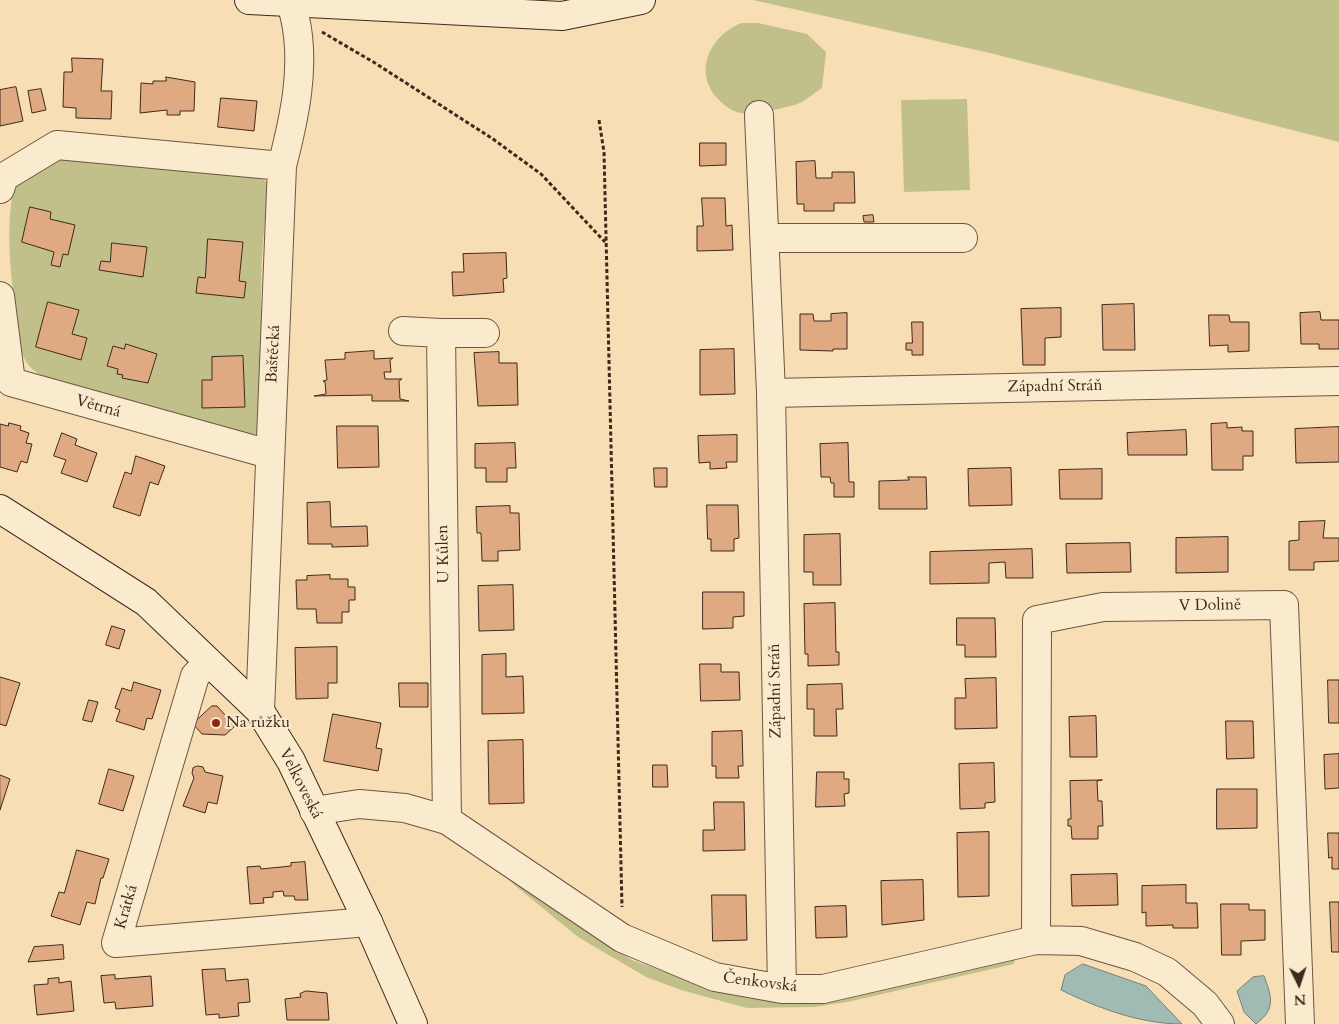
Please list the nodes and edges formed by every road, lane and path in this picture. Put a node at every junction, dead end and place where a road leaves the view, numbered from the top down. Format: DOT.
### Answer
graph roads {
  1 [pos="249,0"];
  2 [pos="641,0"];
  3 [pos="291,6"];
  4 [pos="759,115"];
  5 [pos="599,120"];
  6 [pos="282,166"];
  7 [pos="0,189"];
  8 [pos="764,238"];
  9 [pos="963,238"];
  10 [pos="605,242"];
  11 [pos="0,296"];
  12 [pos="403,331"];
  13 [pos="441,332"];
  14 [pos="485,333"];
  15 [pos="1339,381"];
  16 [pos="771,394"];
  17 [pos="269,454"];
  18 [pos="0,509"];
  19 [pos="208,662"];
  20 [pos="260,711"];
  21 [pos="314,811"];
  22 [pos="447,820"];
  23 [pos="368,922"];
  24 [pos="622,938"];
  25 [pos="1036,940"];
  26 [pos="782,989"];
  27 [pos="413,1024"];
  28 [pos="1220,1024"];
  29 [pos="1300,1024"];
  1 -- 3 [label="street"];
  2 -- 3 [label="street"];
  3 -- 6 [label="street, Baštěcká"];
  3 -- 10 [label="path"];
  4 -- 8 [label="street, Západní Stráň"];
  5 -- 10 [label="path"];
  6 -- 7 [label="street"];
  6 -- 17 [label="street, Baštěcká"];
  8 -- 9 [label="street"];
  8 -- 16 [label="street, Západní Stráň"];
  10 -- 24 [label="path"];
  11 -- 17 [label="street, Větrná"];
  12 -- 13 [label="street"];
  13 -- 14 [label="street"];
  13 -- 22 [label="street, U Kůlen"];
  15 -- 16 [label="street, Západní Stráň"];
  16 -- 26 [label="street, Západní Stráň"];
  17 -- 20 [label="street, Baštěcká"];
  18 -- 19 [label="street, Velkoveská"];
  19 -- 20 [label="street, Velkoveská"];
  19 -- 23 [label="street, Krátká"];
  20 -- 21 [label="street, Velkoveská"];
  21 -- 22 [label="street, Čenkovská"];
  21 -- 23 [label="street, Velkoveská"];
  22 -- 24 [label="street, Čenkovská"];
  23 -- 27 [label="street, Velkoveská"];
  24 -- 26 [label="street, Čenkovská"];
  25 -- 26 [label="street, Čenkovská"];
  25 -- 28 [label="street, Čenkovská"];
  25 -- 29 [label="street, V Dolině"];
}
